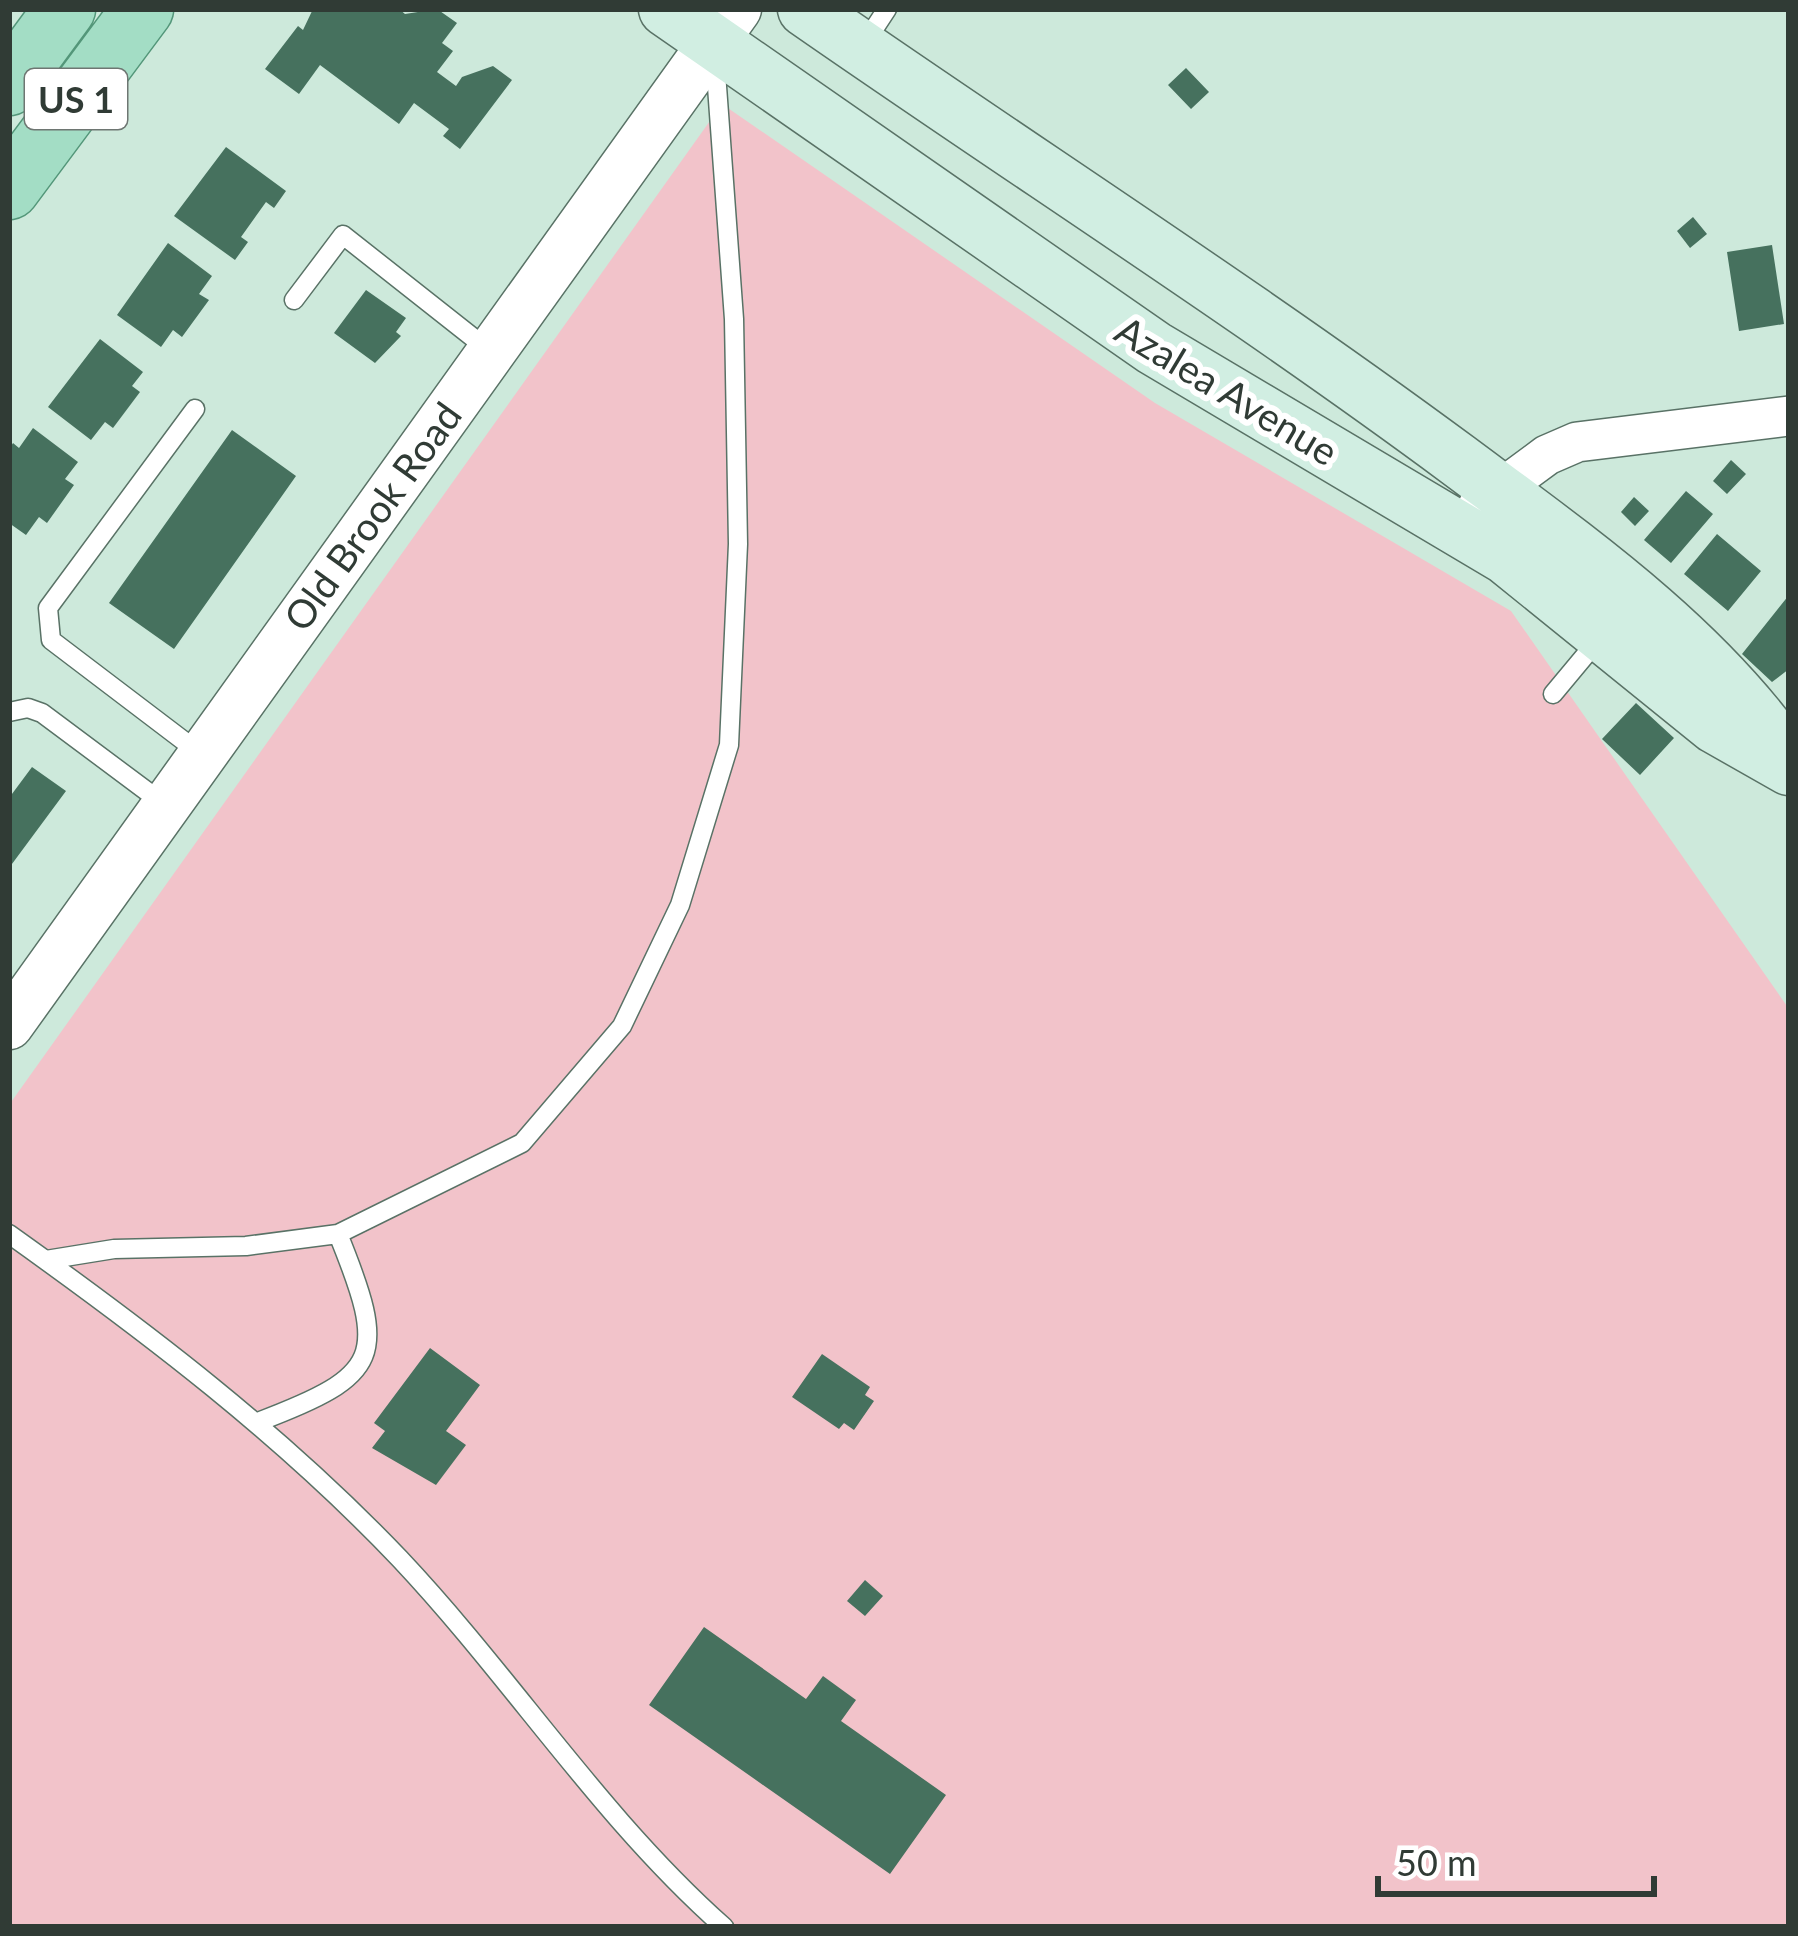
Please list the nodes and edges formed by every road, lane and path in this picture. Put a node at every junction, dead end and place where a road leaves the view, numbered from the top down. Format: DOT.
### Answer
graph roads {
  1 [pos="65,9"];
  2 [pos="143,9"];
  3 [pos="666,9"];
  4 [pos="805,9"];
  5 [pos="726,26"];
  6 [pos="875,29"];
  7 [pos="9,85"];
  8 [pos="9,189"];
  9 [pos="294,301"];
  10 [pos="490,351"];
  11 [pos="196,409"];
  12 [pos="1789,416"];
  13 [pos="1496,488"];
  14 [pos="1457,526"];
  15 [pos="1604,632"];
  16 [pos="1553,694"];
  17 [pos="9,712"];
  18 [pos="201,754"];
  19 [pos="1789,764"];
  20 [pos="164,804"];
  21 [pos="9,1025"];
  22 [pos="9,1234"];
  23 [pos="338,1234"];
  24 [pos="46,1260"];
  25 [pos="258,1422"];
  26 [pos="724,1927"];
  1 -- 7 [label="main road, US 1"];
  2 -- 8 [label="main road, US 1"];
  3 -- 5 [label="main road, Azalea Avenue"];
  4 -- 6 [label="main road, Azalea Avenue"];
  5 -- 10 [label="street, Old Brook Road"];
  5 -- 14 [label="main road, Azalea Avenue"];
  5 -- 23 [label="lane"];
  6 -- 13 [label="main road, Azalea Avenue"];
  9 -- 10 [label="lane"];
  10 -- 18 [label="street, Old Brook Road"];
  11 -- 18 [label="lane"];
  12 -- 13 [label="street"];
  13 -- 14 [label="street"];
  13 -- 19 [label="main road, Azalea Avenue"];
  14 -- 15 [label="main road, Azalea Avenue"];
  15 -- 16 [label="lane"];
  15 -- 19 [label="main road, Azalea Avenue"];
  17 -- 20 [label="lane"];
  18 -- 20 [label="street, Old Brook Road"];
  20 -- 21 [label="street, Old Brook Road"];
  22 -- 24 [label="lane"];
  23 -- 24 [label="lane"];
  23 -- 25 [label="lane"];
  24 -- 25 [label="lane"];
  25 -- 26 [label="lane"];
}
